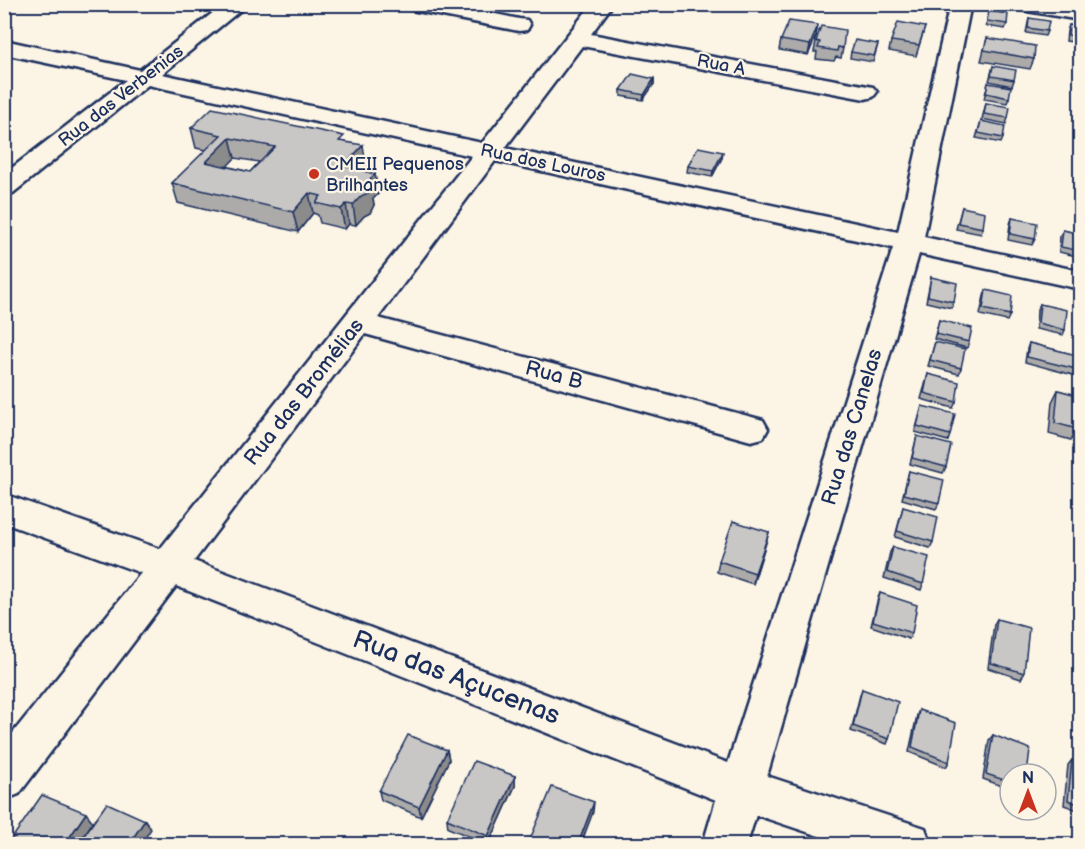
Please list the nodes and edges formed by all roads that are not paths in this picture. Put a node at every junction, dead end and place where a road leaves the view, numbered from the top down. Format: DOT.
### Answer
graph roads {
  1 [pos="238,4"];
  2 [pos="412,4"];
  3 [pos="603,4"];
  4 [pos="961,4"];
  5 [pos="1021,4"];
  6 [pos="1080,14"];
  7 [pos="519,25"];
  8 [pos="577,38"];
  9 [pos="4,47"];
  10 [pos="144,78"];
  11 [pos="865,92"];
  12 [pos="489,152"];
  13 [pos="4,187"];
  14 [pos="909,242"];
  15 [pos="1080,280"];
  16 [pos="357,322"];
  17 [pos="751,429"];
  18 [pos="4,508"];
  19 [pos="168,567"];
  20 [pos="4,779"];
  21 [pos="741,789"];
  22 [pos="725,844"];
  23 [pos="909,844"];
  1 -- 10 [label="street, Rua das Verbenias"];
  2 -- 7 [label="street"];
  3 -- 8 [label="street, Rua das Bromélias"];
  4 -- 14 [label="street, Rua das Canelas"];
  5 -- 6 [label="street"];
  8 -- 11 [label="street, Rua A"];
  8 -- 12 [label="street, Rua das Bromélias"];
  9 -- 10 [label="street, Rua dos Louros"];
  10 -- 12 [label="street, Rua dos Louros"];
  10 -- 13 [label="street, Rua das Verbenias"];
  12 -- 14 [label="street, Rua dos Louros"];
  12 -- 16 [label="street, Rua das Bromélias"];
  14 -- 15 [label="street, Rua dos Louros"];
  14 -- 21 [label="street, Rua das Canelas"];
  16 -- 17 [label="street, Rua B"];
  16 -- 19 [label="street, Rua das Bromélias"];
  18 -- 19 [label="street, Rua das Açucenas"];
  19 -- 20 [label="street, Rua das Bromélias"];
  19 -- 21 [label="street, Rua das Açucenas"];
  21 -- 22 [label="street, Rua das Canelas"];
  21 -- 23 [label="street, Rua das Açucenas"];
}
